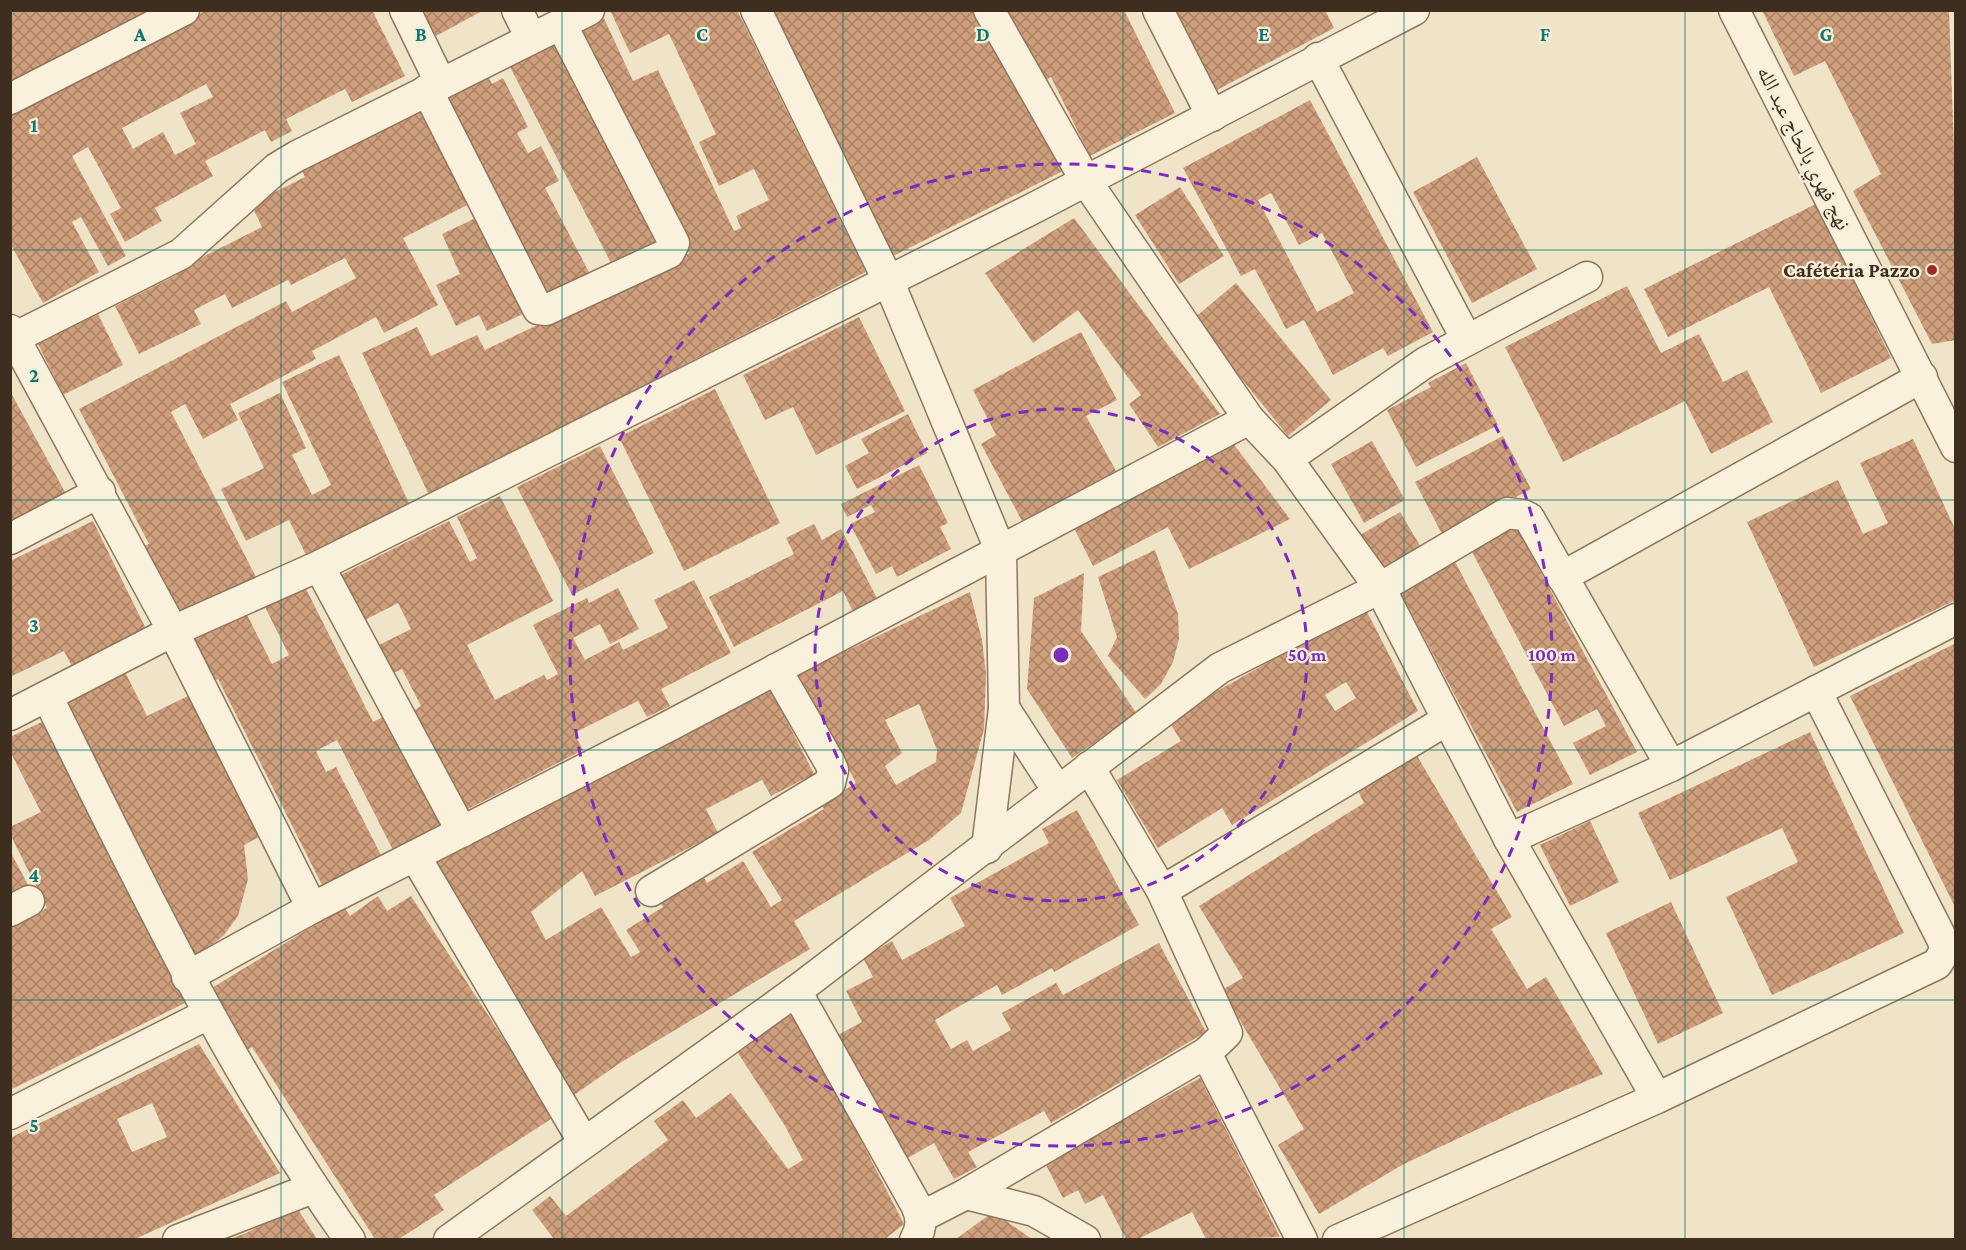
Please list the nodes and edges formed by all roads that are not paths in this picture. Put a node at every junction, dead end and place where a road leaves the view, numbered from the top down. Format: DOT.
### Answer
graph roads {
  1 [pos="184,10"];
  2 [pos="405,10"];
  3 [pos="517,10"];
  4 [pos="589,10"];
  5 [pos="756,10"];
  6 [pos="989,10"];
  7 [pos="1158,10"];
  8 [pos="1414,10"];
  9 [pos="1734,10"];
  10 [pos="561,24"];
  11 [pos="531,38"];
  12 [pos="1318,58"];
  13 [pos="434,87"];
  14 [pos="10,99"];
  15 [pos="1212,116"];
  16 [pos="1086,181"];
  17 [pos="1587,277"];
  18 [pos="888,280"];
  19 [pos="12,336"];
  20 [pos="1467,340"];
  21 [pos="1922,377"];
  22 [pos="1249,419"];
  23 [pos="1956,447"];
  24 [pos="1287,459"];
  25 [pos="100,492"];
  26 [pos="10,539"];
  27 [pos="1001,552"];
  28 [pos="319,566"];
  29 [pos="1562,577"];
  30 [pos="1380,588"];
  31 [pos="1956,619"];
  32 [pos="173,631"];
  33 [pos="776,669"];
  34 [pos="1816,691"];
  35 [pos="48,698"];
  36 [pos="1004,708"];
  37 [pos="10,715"];
  38 [pos="1447,720"];
  39 [pos="1671,766"];
  40 [pos="1089,767"];
  41 [pos="1058,791"];
  42 [pos="462,832"];
  43 [pos="1509,839"];
  44 [pos="987,848"];
  45 [pos="416,856"];
  46 [pos="651,891"];
  47 [pos="1162,891"];
  48 [pos="312,908"];
  49 [pos="187,977"];
  50 [pos="796,991"];
  51 [pos="208,1014"];
  52 [pos="1206,1053"];
  53 [pos="1657,1098"];
  54 [pos="10,1114"];
  55 [pos="583,1141"];
  56 [pos="314,1188"];
  57 [pos="966,1194"];
  58 [pos="918,1228"];
  59 [pos="178,1239"];
  60 [pos="350,1239"];
  61 [pos="449,1239"];
  62 [pos="1085,1239"];
  63 [pos="1302,1239"];
  64 [pos="1338,1239"];
  1 -- 14 [label="street"];
  2 -- 13 [label="street"];
  3 -- 11 [label="street"];
  4 -- 10 [label="street"];
  5 -- 18 [label="street"];
  6 -- 16 [label="street"];
  7 -- 15 [label="street"];
  8 -- 12 [label="street"];
  9 -- 21 [label="street, نهج فهري بالحاج عبد الله"];
  10 -- 11 [label="street"];
  10 -- 13 [label="street"];
  11 -- 13 [label="street"];
  12 -- 15 [label="street"];
  12 -- 20 [label="street"];
  13 -- 19 [label="street"];
  15 -- 16 [label="street"];
  16 -- 18 [label="street"];
  16 -- 22 [label="street"];
  17 -- 20 [label="street"];
  18 -- 27 [label="street"];
  18 -- 28 [label="street"];
  19 -- 25 [label="street"];
  20 -- 24 [label="street"];
  21 -- 23 [label="street, نهج فهري بالحاج عبد الله"];
  21 -- 29 [label="street"];
  22 -- 24 [label="street"];
  22 -- 27 [label="street"];
  24 -- 30 [label="street"];
  25 -- 26 [label="street"];
  25 -- 32 [label="street"];
  27 -- 33 [label="street"];
  27 -- 36 [label="street"];
  28 -- 32 [label="street"];
  28 -- 42 [label="street"];
  29 -- 30 [label="street"];
  29 -- 39 [label="street"];
  30 -- 38 [label="street"];
  30 -- 40 [label="street"];
  31 -- 34 [label="street"];
  32 -- 35 [label="street"];
  32 -- 48 [label="street"];
  33 -- 42 [label="street"];
  33 -- 46 [label="street"];
  34 -- 39 [label="street"];
  34 -- 53 [label="street"];
  35 -- 37 [label="street"];
  35 -- 49 [label="street"];
  36 -- 41 [label="street"];
  36 -- 44 [label="street"];
  38 -- 43 [label="street"];
  38 -- 47 [label="street"];
  39 -- 43 [label="street"];
  40 -- 41 [label="street"];
  40 -- 47 [label="street"];
  41 -- 44 [label="street"];
  42 -- 45 [label="street"];
  43 -- 53 [label="street"];
  44 -- 50 [label="street"];
  45 -- 48 [label="street"];
  45 -- 55 [label="street"];
  47 -- 52 [label="street"];
  48 -- 49 [label="street"];
  49 -- 51 [label="street"];
  50 -- 55 [label="street"];
  50 -- 58 [label="street"];
  51 -- 54 [label="street"];
  51 -- 56 [label="street"];
  52 -- 57 [label="street"];
  52 -- 63 [label="street"];
  53 -- 64 [label="street"];
  55 -- 61 [label="street"];
  56 -- 59 [label="street"];
  56 -- 60 [label="street"];
  57 -- 58 [label="street"];
  57 -- 62 [label="street"];
}
